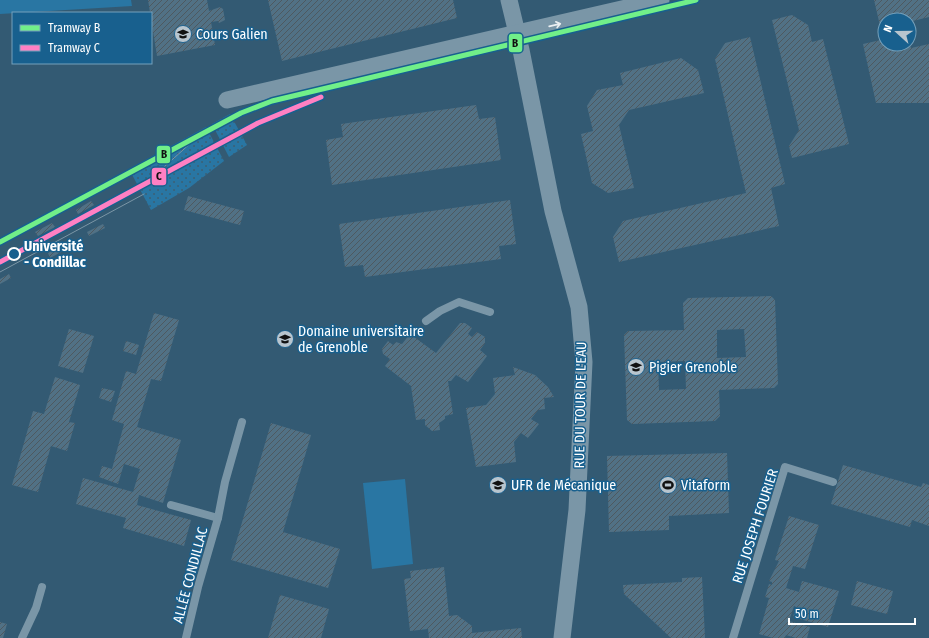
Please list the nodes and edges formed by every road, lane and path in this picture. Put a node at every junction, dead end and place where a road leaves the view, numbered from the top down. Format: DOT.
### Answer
graph roads {
  1 [pos="508,0"];
  2 [pos="661,0"];
  3 [pos="517,34"];
  4 [pos="227,100"];
  5 [pos="490,312"];
  6 [pos="426,321"];
  7 [pos="242,422"];
  8 [pos="833,482"];
  9 [pos="171,504"];
  10 [pos="218,518"];
  11 [pos="42,586"];
  12 [pos="22,638"];
  13 [pos="186,638"];
  14 [pos="562,638"];
  15 [pos="733,638"];
  1 -- 3 [label="street, RUE DU TOUR DE L'EAU"];
  3 -- 2 [label="street, one-way"];
  3 -- 4 [label="street"];
  3 -- 14 [label="street, RUE DU TOUR DE L'EAU"];
  5 -- 6 [label="lane"];
  7 -- 10 [label="lane, ALLÉE CONDILLAC"];
  8 -- 15 [label="lane, RUE JOSEPH FOURIER"];
  9 -- 10 [label="lane, ALLÉE CONDILLAC"];
  10 -- 13 [label="lane, ALLÉE CONDILLAC"];
  11 -- 12 [label="lane"];
}
